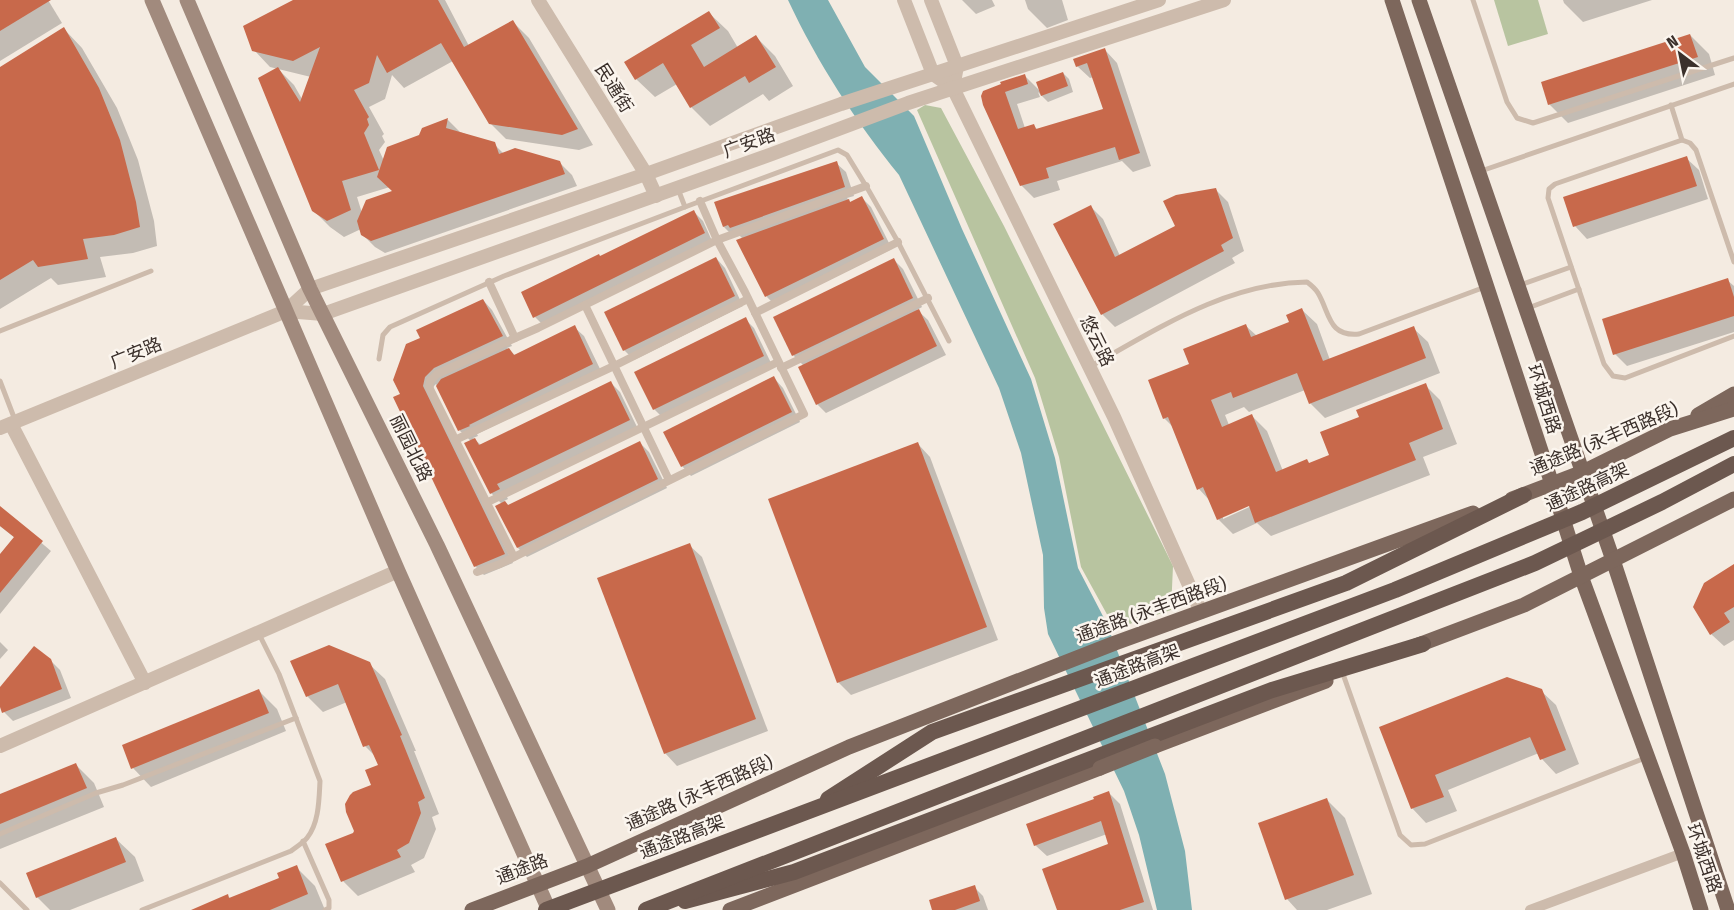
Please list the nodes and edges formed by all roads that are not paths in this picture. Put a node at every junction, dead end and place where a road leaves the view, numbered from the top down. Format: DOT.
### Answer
graph roads {
  1 [pos="152,0"];
  2 [pos="187,0"];
  3 [pos="538,0"];
  4 [pos="904,0"];
  5 [pos="931,0"];
  6 [pos="1159,0"];
  7 [pos="1224,0"];
  8 [pos="1392,0"];
  9 [pos="1419,0"];
  10 [pos="1473,0"];
  11 [pos="1734,58"];
  12 [pos="957,66"];
  13 [pos="933,74"];
  14 [pos="1734,84"];
  15 [pos="952,88"];
  16 [pos="1671,105"];
  17 [pos="1682,140"];
  18 [pos="1479,171"];
  19 [pos="646,174"];
  20 [pos="866,186"];
  21 [pos="678,188"];
  22 [pos="656,196"];
  23 [pos="700,201"];
  24 [pos="685,207"];
  25 [pos="717,240"];
  26 [pos="898,242"];
  27 [pos="1734,262"];
  28 [pos="1571,267"];
  29 [pos="151,271"];
  30 [pos="489,282"];
  31 [pos="1519,286"];
  32 [pos="1487,287"];
  33 [pos="310,289"];
  34 [pos="1579,290"];
  35 [pos="928,298"];
  36 [pos="748,299"];
  37 [pos="585,305"];
  38 [pos="1527,309"];
  39 [pos="286,311"];
  40 [pos="755,313"];
  41 [pos="323,314"];
  42 [pos="0,331"];
  43 [pos="1734,336"];
  44 [pos="515,338"];
  45 [pos="950,341"];
  46 [pos="379,359"];
  47 [pos="779,365"];
  48 [pos="614,366"];
  49 [pos="1089,367"];
  50 [pos="0,381"];
  51 [pos="1734,394"];
  52 [pos="1734,409"];
  53 [pos="9,425"];
  54 [pos="644,426"];
  55 [pos="1670,429"];
  56 [pos="1734,438"];
  57 [pos="455,440"];
  58 [pos="1734,464"];
  59 [pos="1583,472"];
  60 [pos="669,480"];
  61 [pos="1552,484"];
  62 [pos="1524,495"];
  63 [pos="1734,499"];
  64 [pos="486,502"];
  65 [pos="514,557"];
  66 [pos="1613,560"];
  67 [pos="398,571"];
  68 [pos="477,572"];
  69 [pos="1581,576"];
  70 [pos="1201,612"];
  71 [pos="258,633"];
  72 [pos="1423,644"];
  73 [pos="1342,674"];
  74 [pos="145,683"];
  75 [pos="296,718"];
  76 [pos="0,746"];
  77 [pos="1647,757"];
  78 [pos="818,806"];
  79 [pos="0,834"];
  80 [pos="303,842"];
  81 [pos="1683,853"];
  82 [pos="587,866"];
  83 [pos="0,884"];
  84 [pos="537,884"];
  85 [pos="158,903"];
  86 [pos="27,910"];
  87 [pos="142,910"];
  88 [pos="161,910"];
  89 [pos="325,910"];
  90 [pos="472,910"];
  91 [pos="548,910"];
  92 [pos="608,910"];
  93 [pos="648,910"];
  94 [pos="729,910"];
  95 [pos="1530,910"];
  96 [pos="1701,910"];
  97 [pos="1728,910"];
  1 -- 39 [label="main road"];
  2 -- 33 [label="main road, 丽园北路"];
  3 -- 19 [label="street, 民通街"];
  4 -- 13 [label="street"];
  5 -- 12 [label="street"];
  6 -- 12 [label="street, 广安路"];
  7 -- 15 [label="street, 广安路"];
  8 -- 32 [label="main road, 环城西路"];
  9 -- 18 [label="main road"];
  10 -- 11 [label="lane"];
  12 -- 13 [label="street, 广安路"];
  12 -- 15 [label="street"];
  13 -- 15 [label="street, 悠云路"];
  13 -- 19 [label="street, 广安路"];
  14 -- 16 [label="lane"];
  15 -- 21 [label="street, 广安路"];
  15 -- 49 [label="street, 悠云路"];
  16 -- 17 [label="lane"];
  16 -- 18 [label="lane"];
  17 -- 27 [label="lane"];
  17 -- 28 [label="lane"];
  18 -- 31 [label="main road"];
  19 -- 22 [label="street, 民通街"];
  19 -- 33 [label="street, 广安路"];
  20 -- 23 [label="lane"];
  20 -- 25 [label="street"];
  20 -- 26 [label="lane"];
  21 -- 22 [label="street, 广安路"];
  21 -- 24 [label="lane"];
  22 -- 41 [label="street, 广安路"];
  23 -- 24 [label="lane"];
  23 -- 25 [label="street"];
  24 -- 30 [label="lane"];
  25 -- 36 [label="street"];
  25 -- 37 [label="street"];
  26 -- 35 [label="lane"];
  26 -- 40 [label="street"];
  28 -- 31 [label="lane"];
  28 -- 34 [label="lane"];
  29 -- 42 [label="lane"];
  30 -- 44 [label="street"];
  30 -- 46 [label="lane"];
  31 -- 38 [label="main road"];
  32 -- 49 [label="lane"];
  32 -- 61 [label="main road, 环城西路"];
  33 -- 39 [label="street, 广安路"];
  33 -- 41 [label="main road, 丽园北路"];
  34 -- 38 [label="lane"];
  34 -- 43 [label="lane"];
  35 -- 45 [label="lane"];
  35 -- 47 [label="street"];
  36 -- 40 [label="street"];
  36 -- 48 [label="street"];
  37 -- 44 [label="street"];
  37 -- 48 [label="street"];
  38 -- 59 [label="main road"];
  39 -- 41 [label="street, 广安路"];
  39 -- 53 [label="street, 广安路"];
  39 -- 67 [label="main road"];
  40 -- 47 [label="street"];
  41 -- 82 [label="main road, 丽园北路"];
  44 -- 57 [label="street"];
  47 -- 54 [label="street"];
  47 -- 60 [label="street"];
  48 -- 54 [label="street"];
  48 -- 57 [label="street"];
  49 -- 70 [label="street, 悠云路"];
  50 -- 53 [label="lane"];
  51 -- 55 [label="main road"];
  52 -- 55 [label="main road, 通途路 (永丰西路段)"];
  53 -- 74 [label="street"];
  54 -- 60 [label="street"];
  54 -- 64 [label="street"];
  55 -- 59 [label="main road, 通途路 (永丰西路段)"];
  56 -- 78 [label="highway, 通途路高架, bridge"];
  57 -- 64 [label="street"];
  58 -- 93 [label="highway, bridge"];
  59 -- 61 [label="main road, 通途路 (永丰西路段)"];
  59 -- 66 [label="main road"];
  60 -- 65 [label="street"];
  61 -- 62 [label="main road, 通途路 (永丰西路段)"];
  61 -- 69 [label="main road, 环城西路"];
  62 -- 70 [label="main road, 通途路 (永丰西路段)"];
  62 -- 78 [label="highway"];
  63 -- 66 [label="main road"];
  64 -- 65 [label="street"];
  65 -- 68 [label="street"];
  66 -- 69 [label="main road"];
  66 -- 97 [label="main road"];
  67 -- 71 [label="street"];
  67 -- 84 [label="main road"];
  69 -- 72 [label="main road"];
  69 -- 77 [label="main road, 环城西路"];
  70 -- 82 [label="main road, 通途路 (永丰西路段)"];
  71 -- 74 [label="street"];
  71 -- 75 [label="lane"];
  72 -- 73 [label="main road"];
  72 -- 93 [label="highway, bridge"];
  73 -- 77 [label="lane"];
  73 -- 94 [label="main road, bridge"];
  74 -- 76 [label="street"];
  75 -- 79 [label="lane"];
  75 -- 80 [label="lane"];
  77 -- 81 [label="main road, 环城西路"];
  78 -- 91 [label="highway, 通途路高架, bridge"];
  80 -- 85 [label="lane"];
  80 -- 89 [label="lane"];
  81 -- 95 [label="street"];
  81 -- 96 [label="main road, 环城西路"];
  82 -- 84 [label="main road, 通途路"];
  82 -- 92 [label="main road, 丽园北路"];
  83 -- 86 [label="lane"];
  84 -- 90 [label="main road, 通途路"];
  84 -- 91 [label="main road"];
  85 -- 87 [label="lane"];
  85 -- 88 [label="lane"];
}
